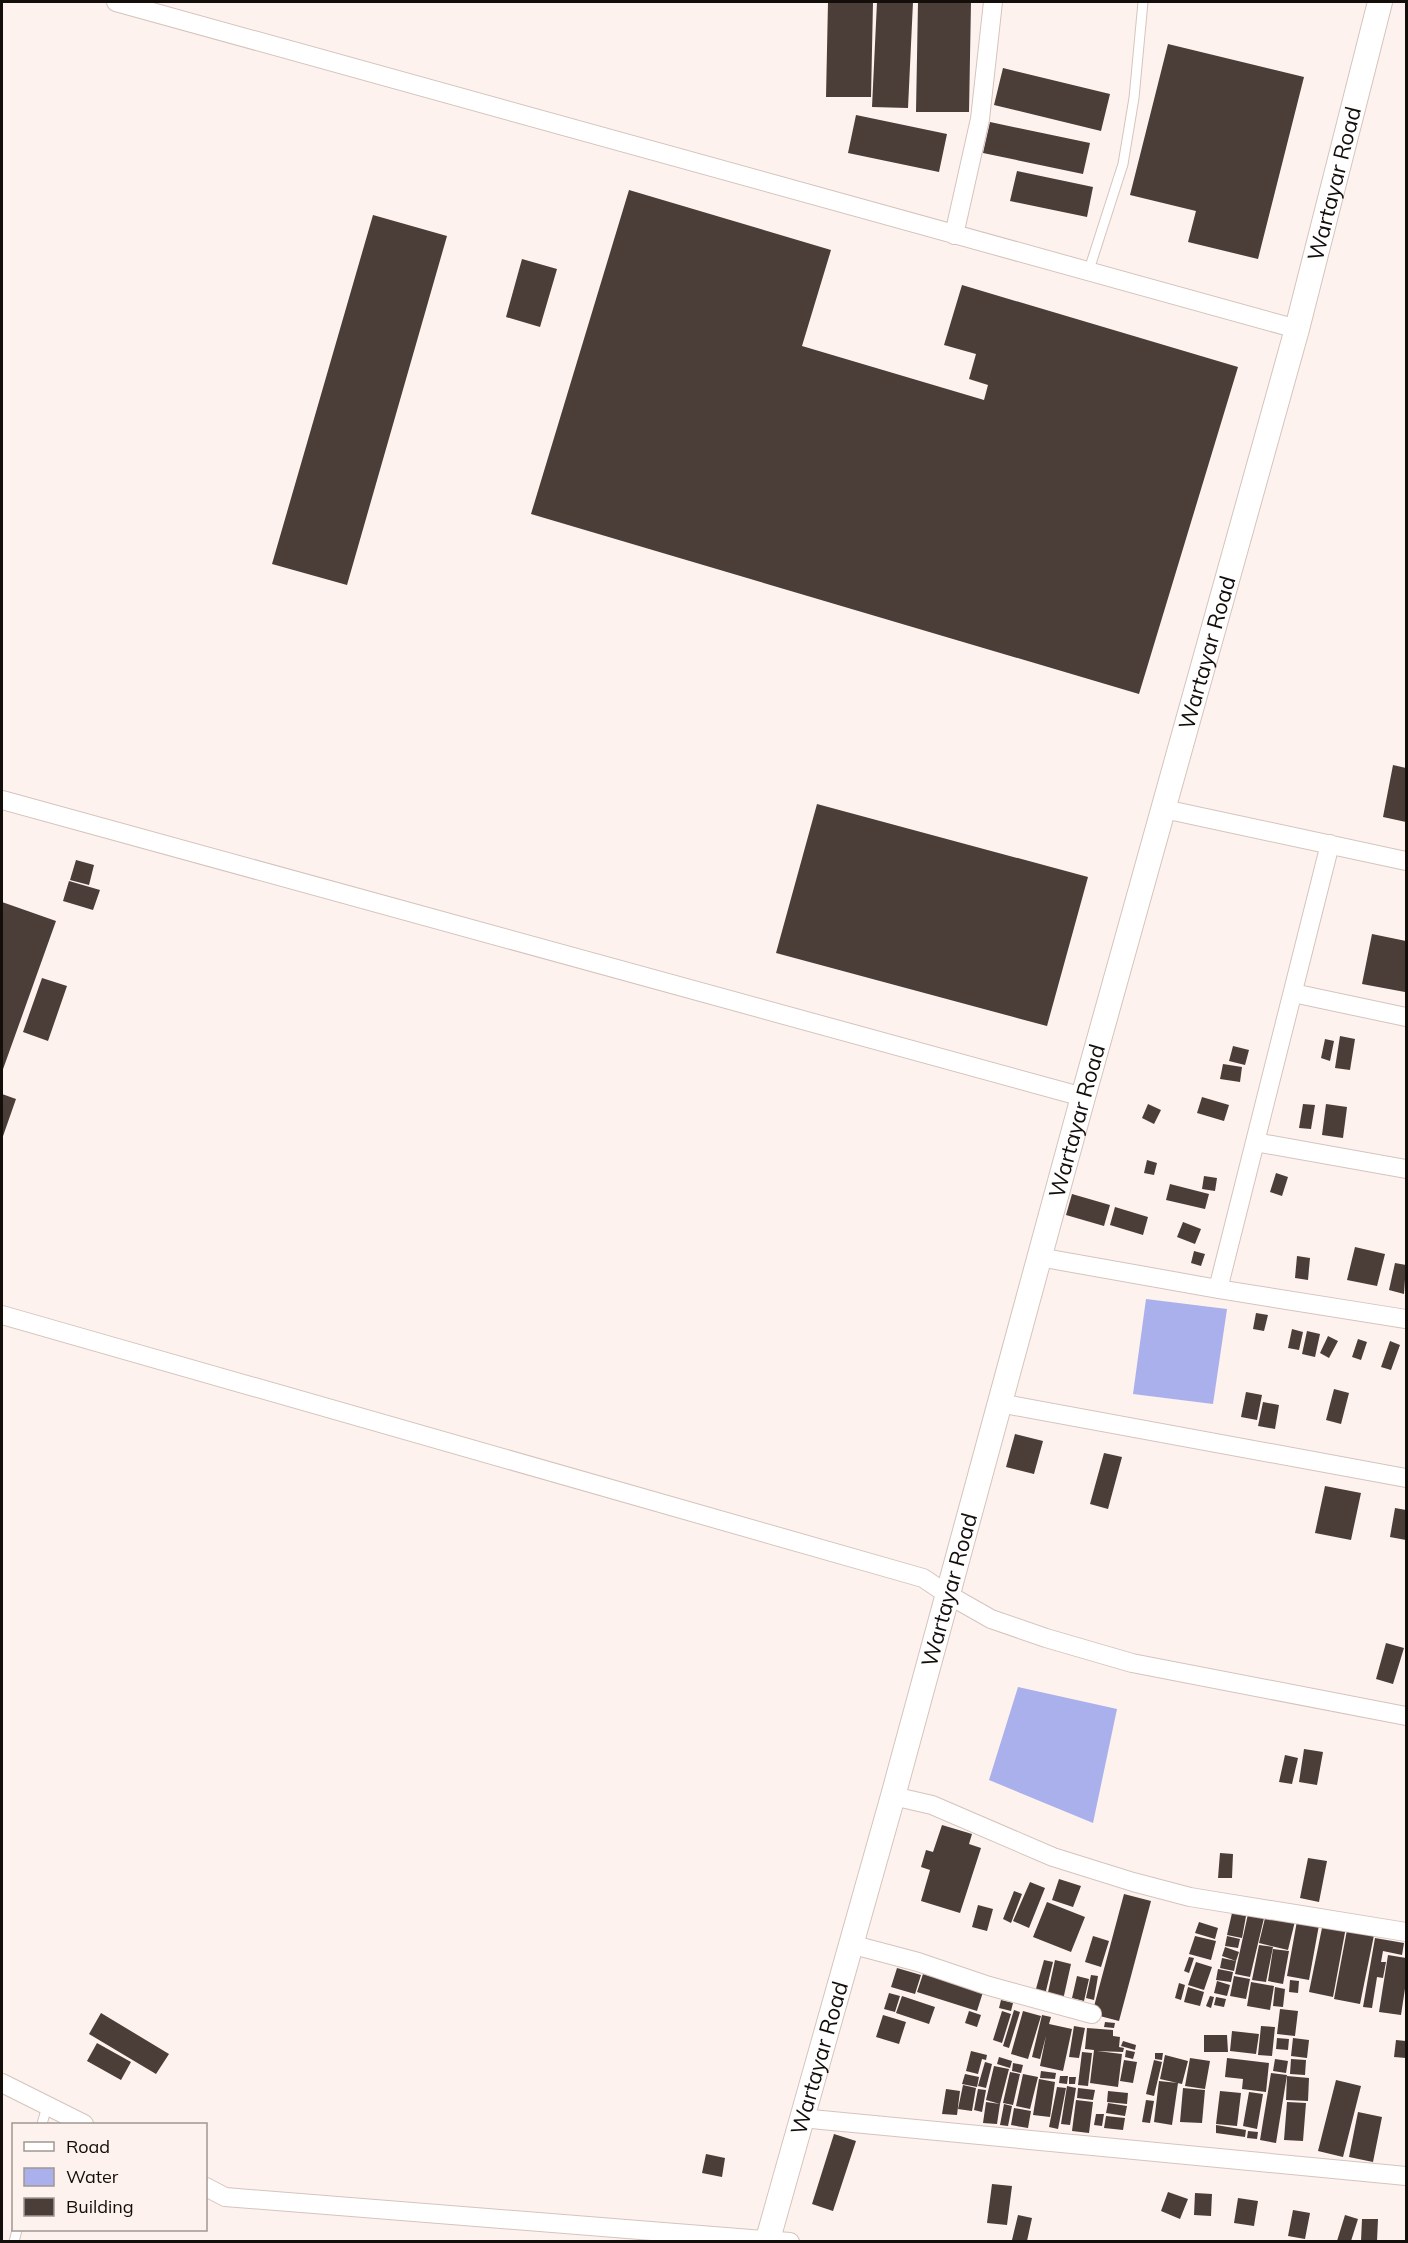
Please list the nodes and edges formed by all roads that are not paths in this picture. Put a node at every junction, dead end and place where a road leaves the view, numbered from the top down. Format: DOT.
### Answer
graph roads {
  1 [pos="116,2"];
  2 [pos="993,2"];
  3 [pos="1143,2"];
  4 [pos="1380,2"];
  5 [pos="954,235"];
  6 [pos="1089,273"];
  7 [pos="1297,329"];
  8 [pos="2,800"];
  9 [pos="1164,809"];
  10 [pos="1330,844"];
  11 [pos="1407,861"];
  12 [pos="1293,993"];
  13 [pos="1407,1017"];
  14 [pos="1083,1097"];
  15 [pos="1255,1142"];
  16 [pos="1407,1169"];
  17 [pos="1040,1257"];
  18 [pos="1218,1289"];
  19 [pos="2,1315"];
  20 [pos="1407,1319"];
  21 [pos="999,1403"];
  22 [pos="1407,1478"];
  23 [pos="947,1594"];
  24 [pos="1407,1716"];
  25 [pos="893,1796"];
  26 [pos="1407,1932"];
  27 [pos="850,1944"];
  28 [pos="1092,2013"];
  29 [pos="2,2083"];
  30 [pos="47,2106"];
  31 [pos="801,2118"];
  32 [pos="42,2123"];
  33 [pos="82,2123"];
  34 [pos="1407,2176"];
  35 [pos="207,2188"];
  36 [pos="779,2240"];
  1 -- 5 [label="street"];
  2 -- 5 [label="street"];
  3 -- 6 [label="lane"];
  4 -- 7 [label="street, Wartayar Road"];
  5 -- 6 [label="street"];
  6 -- 7 [label="street"];
  7 -- 9 [label="street, Wartayar Road"];
  8 -- 14 [label="street"];
  9 -- 10 [label="street"];
  9 -- 14 [label="street, Wartayar Road"];
  10 -- 11 [label="street"];
  10 -- 12 [label="street"];
  12 -- 13 [label="street"];
  12 -- 15 [label="street"];
  14 -- 17 [label="street, Wartayar Road"];
  15 -- 16 [label="street"];
  15 -- 18 [label="street"];
  17 -- 18 [label="street"];
  17 -- 21 [label="street, Wartayar Road"];
  18 -- 20 [label="street"];
  19 -- 23 [label="street"];
  21 -- 22 [label="street"];
  21 -- 23 [label="street, Wartayar Road"];
  23 -- 24 [label="street"];
  23 -- 25 [label="street, Wartayar Road"];
  25 -- 26 [label="street"];
  25 -- 27 [label="street, Wartayar Road"];
  27 -- 28 [label="street"];
  27 -- 31 [label="street, Wartayar Road"];
  29 -- 30 [label="street"];
  30 -- 32 [label="lane"];
  30 -- 33 [label="street"];
  31 -- 34 [label="street"];
  31 -- 36 [label="street, Wartayar Road"];
  35 -- 36 [label="street"];
}
